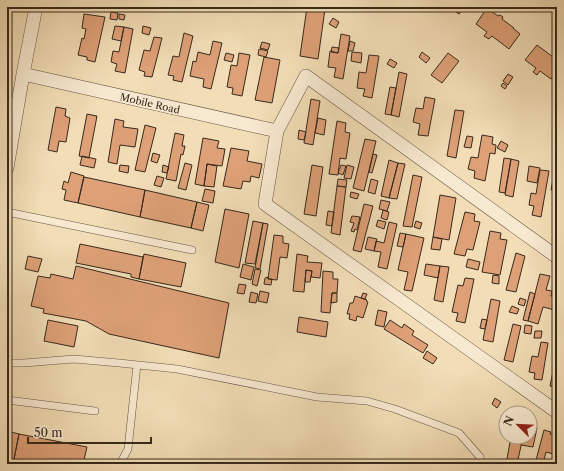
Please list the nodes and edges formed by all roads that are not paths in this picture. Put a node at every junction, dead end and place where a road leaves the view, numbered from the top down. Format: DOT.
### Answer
graph roads {
  1 [pos="36,7"];
  2 [pos="23,74"];
  3 [pos="277,131"];
  4 [pos="7,168"];
  5 [pos="7,212"];
  6 [pos="192,250"];
  7 [pos="557,258"];
  8 [pos="7,363"];
  9 [pos="137,365"];
  10 [pos="7,400"];
  11 [pos="95,411"];
  12 [pos="557,412"];
  13 [pos="120,464"];
  14 [pos="482,464"];
  1 -- 2 [label="street"];
  2 -- 3 [label="street, Mobile Road"];
  2 -- 4 [label="street"];
  3 -- 7 [label="street"];
  3 -- 12 [label="street"];
  5 -- 6 [label="lane"];
  8 -- 9 [label="lane"];
  9 -- 13 [label="lane"];
  9 -- 14 [label="lane"];
  10 -- 11 [label="lane"];
}
